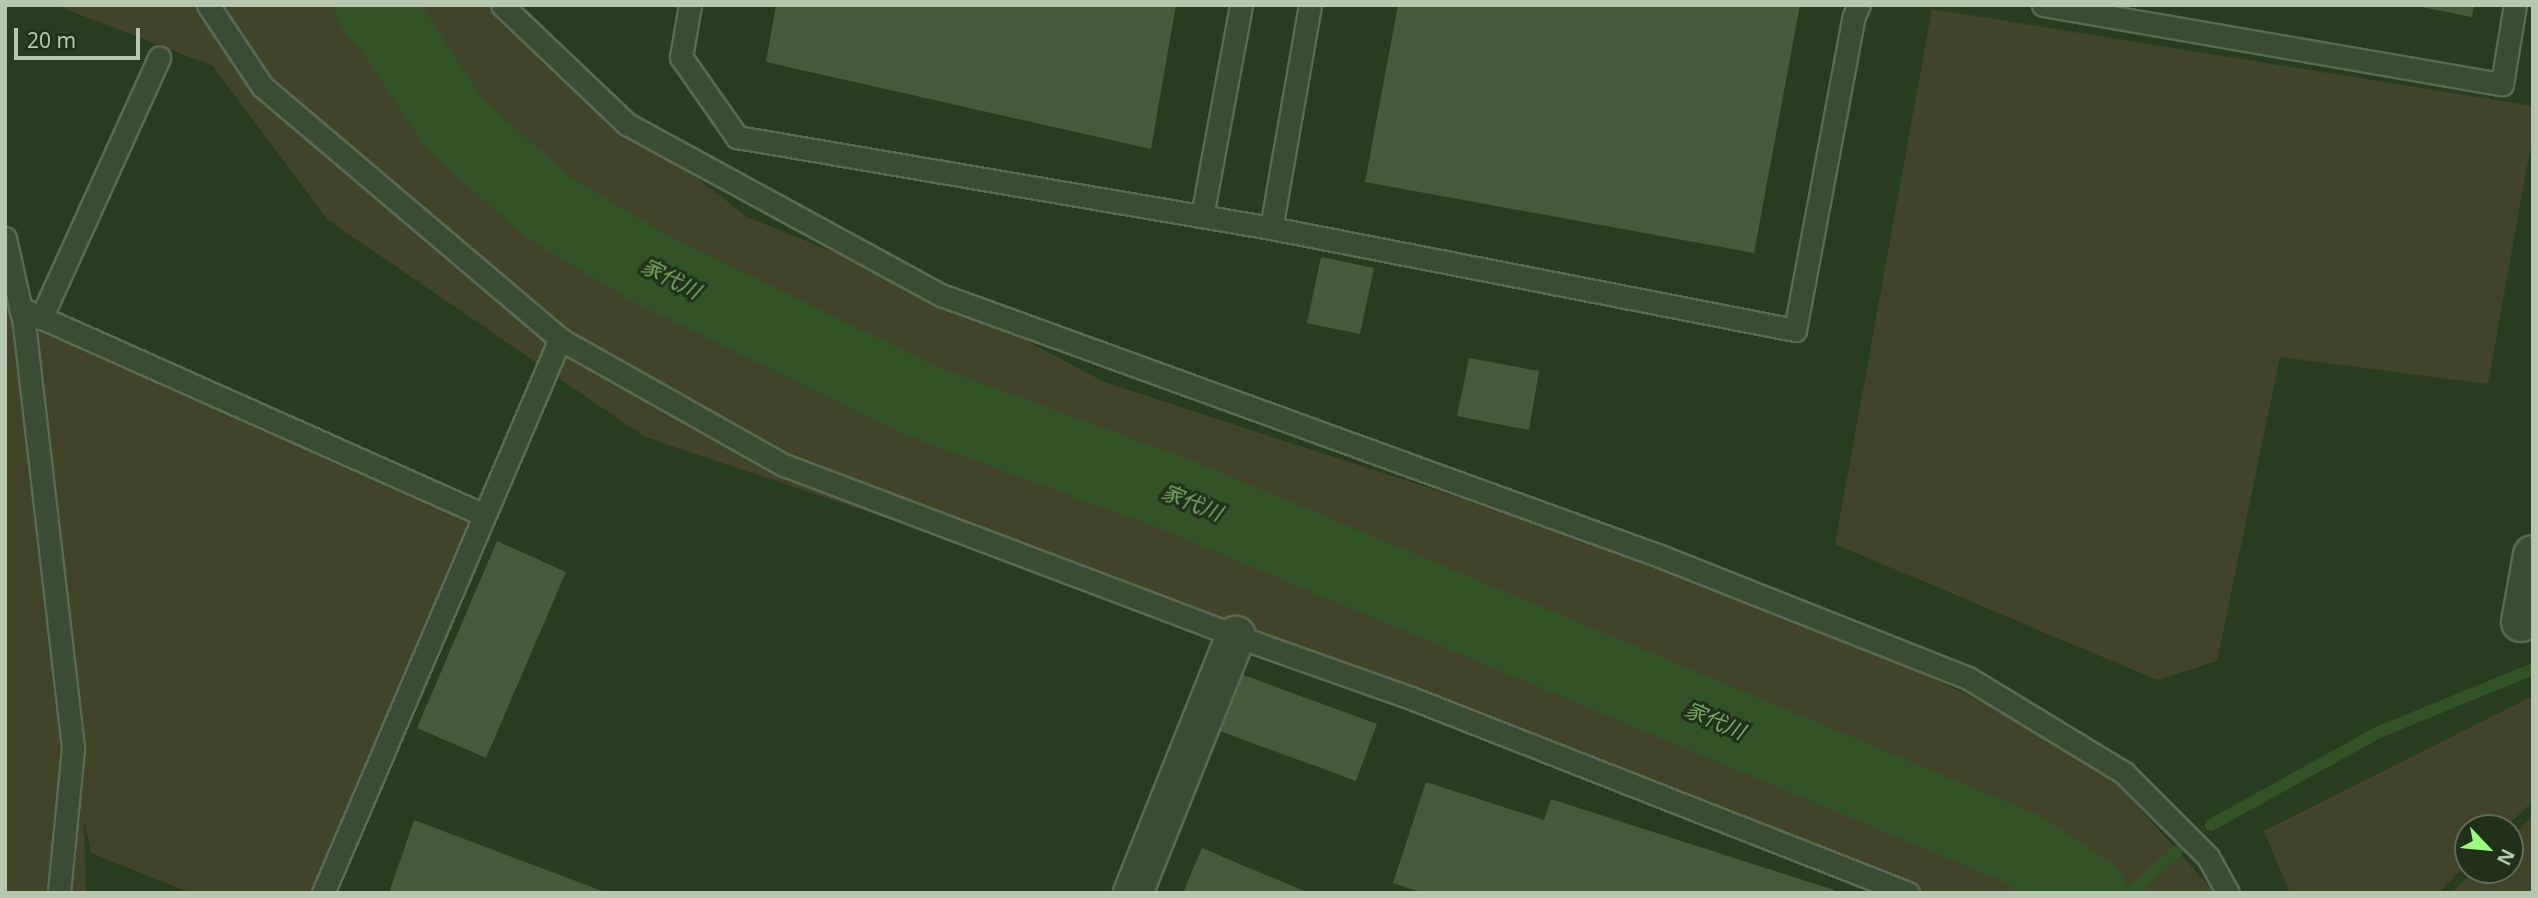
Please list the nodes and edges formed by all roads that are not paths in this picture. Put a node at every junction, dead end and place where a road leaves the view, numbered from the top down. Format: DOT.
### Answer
graph roads {
  1 [pos="208,5"];
  2 [pos="502,5"];
  3 [pos="690,5"];
  4 [pos="1241,5"];
  5 [pos="1310,5"];
  6 [pos="1859,5"];
  7 [pos="2043,5"];
  8 [pos="2515,5"];
  9 [pos="159,58"];
  10 [pos="1202,216"];
  11 [pos="1271,228"];
  12 [pos="5,238"];
  13 [pos="20,308"];
  14 [pos="41,318"];
  15 [pos="559,339"];
  16 [pos="484,516"];
  17 [pos="2533,555"];
  18 [pos="2521,622"];
  19 [pos="1236,636"];
  20 [pos="59,893"];
  21 [pos="323,893"];
  22 [pos="1133,893"];
  23 [pos="1908,893"];
  24 [pos="2228,893"];
  1 -- 15 [label="lane"];
  2 -- 24 [label="lane"];
  3 -- 10 [label="lane"];
  4 -- 10 [label="lane"];
  5 -- 11 [label="lane"];
  6 -- 11 [label="lane"];
  7 -- 8 [label="lane"];
  9 -- 14 [label="lane"];
  10 -- 11 [label="lane"];
  12 -- 13 [label="lane"];
  13 -- 14 [label="lane"];
  13 -- 20 [label="lane"];
  14 -- 16 [label="lane"];
  15 -- 16 [label="lane"];
  15 -- 19 [label="lane"];
  16 -- 21 [label="lane"];
  17 -- 18 [label="street"];
  19 -- 22 [label="street"];
  19 -- 23 [label="lane"];
}
